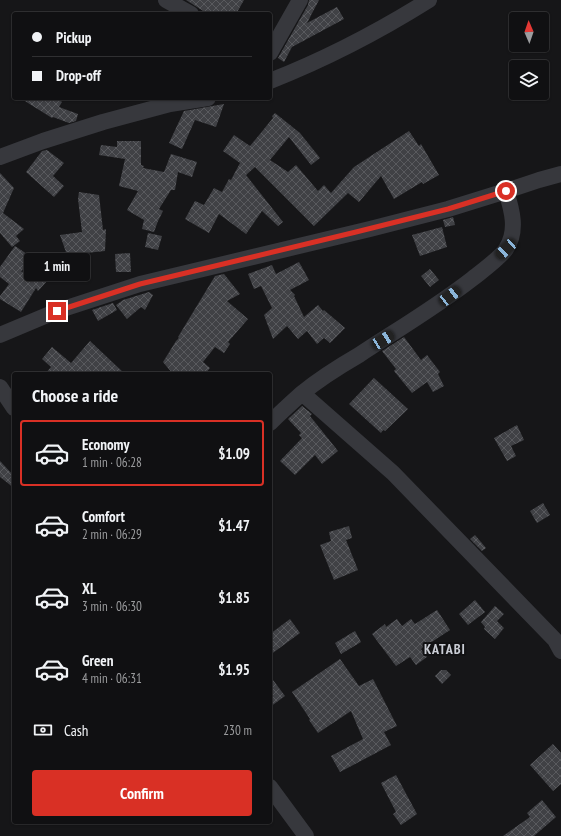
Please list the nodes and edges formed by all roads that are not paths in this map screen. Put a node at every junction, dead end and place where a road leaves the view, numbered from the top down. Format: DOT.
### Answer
graph roads {
  1 [pos="166,0"];
  2 [pos="300,0"];
  3 [pos="429,0"];
  4 [pos="187,12"];
  5 [pos="272,49"];
  6 [pos="272,80"];
  7 [pos="195,100"];
  8 [pos="0,157"];
  9 [pos="561,174"];
  10 [pos="506,191"];
  11 [pos="0,335"];
  12 [pos="0,387"];
  13 [pos="302,393"];
  14 [pos="12,405"];
  15 [pos="272,421"];
  16 [pos="559,642"];
  17 [pos="272,790"];
  18 [pos="306,836"];
  1 -- 4 [label="street"];
  2 -- 5 [label="street"];
  3 -- 6 [label="street"];
  7 -- 8 [label="street"];
  9 -- 10 [label="street"];
  10 -- 11 [label="street"];
  10 -- 13 [label="street"];
  12 -- 14 [label="street"];
  13 -- 15 [label="street"];
  13 -- 16 [label="street"];
  17 -- 18 [label="street"];
}
